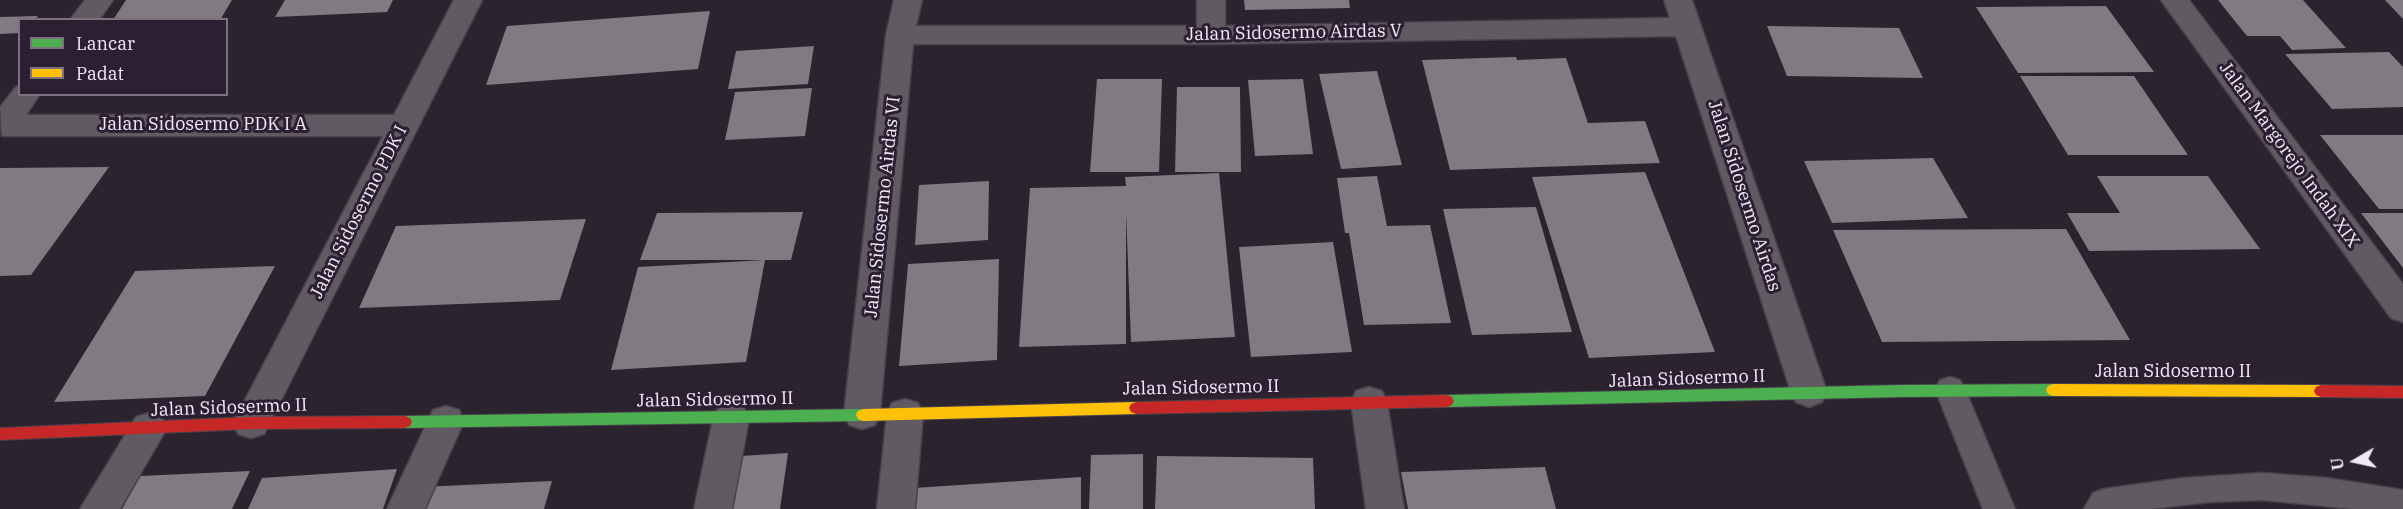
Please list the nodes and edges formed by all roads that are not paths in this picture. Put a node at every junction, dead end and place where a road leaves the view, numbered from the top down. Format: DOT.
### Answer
graph roads {
  1 [pos="99,0"];
  2 [pos="468,0"];
  3 [pos="908,0"];
  4 [pos="1212,0"];
  5 [pos="2175,0"];
  6 [pos="1683,13"];
  7 [pos="86,18"];
  8 [pos="900,35"];
  9 [pos="1211,35"];
  10 [pos="24,96"];
  11 [pos="404,125"];
  12 [pos="1,126"];
  13 [pos="2403,309"];
  14 [pos="1950,389"];
  15 [pos="1809,392"];
  16 [pos="2403,392"];
  17 [pos="1369,402"];
  18 [pos="862,414"];
  19 [pos="905,414"];
  20 [pos="731,419"];
  21 [pos="446,421"];
  22 [pos="251,423"];
  23 [pos="149,428"];
  24 [pos="0,434"];
  25 [pos="2403,504"];
  26 [pos="99,509"];
  27 [pos="406,509"];
  28 [pos="712,509"];
  29 [pos="896,509"];
  30 [pos="1385,509"];
  31 [pos="1999,509"];
  32 [pos="2100,509"];
  1 -- 7 [label="street"];
  2 -- 11 [label="street, Jalan Sidosermo PDK I"];
  3 -- 8 [label="street, Jalan Sidosermo Airdas VI"];
  4 -- 9 [label="street"];
  5 -- 13 [label="street, Jalan Margorejo Indah XIX"];
  6 -- 9 [label="street, Jalan Sidosermo Airdas V"];
  6 -- 15 [label="street, Jalan Sidosermo Airdas"];
  8 -- 9 [label="street, Jalan Sidosermo Airdas V"];
  8 -- 18 [label="street, Jalan Sidosermo Airdas VI"];
  10 -- 12 [label="street, Jalan Sidosermo PDK I A"];
  11 -- 12 [label="street, Jalan Sidosermo PDK I A"];
  11 -- 22 [label="street, Jalan Sidosermo PDK I"];
  14 -- 15 [label="street, Jalan Sidosermo II"];
  14 -- 16 [label="street, Jalan Sidosermo II"];
  14 -- 31 [label="lane"];
  15 -- 17 [label="street, Jalan Sidosermo II"];
  17 -- 19 [label="street, Jalan Sidosermo II"];
  17 -- 30 [label="street"];
  18 -- 19 [label="street, Jalan Sidosermo II"];
  18 -- 20 [label="street, Jalan Sidosermo II"];
  19 -- 29 [label="street"];
  20 -- 21 [label="street, Jalan Sidosermo II"];
  20 -- 28 [label="street"];
  21 -- 22 [label="street, Jalan Sidosermo II"];
  21 -- 27 [label="street"];
  22 -- 23 [label="street, Jalan Sidosermo II"];
  23 -- 24 [label="street, Jalan Sidosermo II"];
  23 -- 26 [label="street"];
  25 -- 32 [label="lane"];
}
